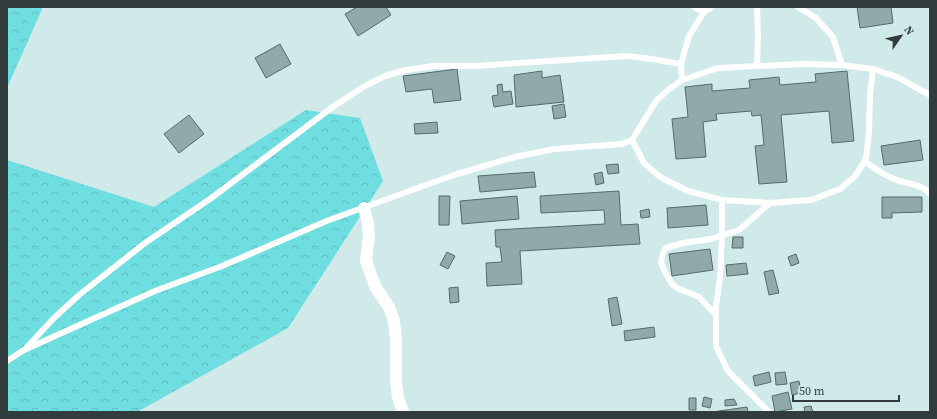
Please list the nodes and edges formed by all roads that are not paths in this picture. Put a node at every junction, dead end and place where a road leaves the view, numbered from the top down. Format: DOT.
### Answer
graph roads {
  1 [pos="694,7"];
  2 [pos="712,7"];
  3 [pos="757,7"];
  4 [pos="798,7"];
  5 [pos="704,12"];
  6 [pos="681,64"];
  7 [pos="842,65"];
  8 [pos="757,66"];
  9 [pos="873,69"];
  10 [pos="682,80"];
  11 [pos="930,96"];
  12 [pos="632,140"];
  13 [pos="864,161"];
  14 [pos="930,194"];
  15 [pos="722,200"];
  16 [pos="770,204"];
  17 [pos="364,208"];
  18 [pos="722,236"];
  19 [pos="716,315"];
  20 [pos="24,350"];
  21 [pos="7,361"];
  22 [pos="403,412"];
  23 [pos="769,412"];
  1 -- 5 [label="lane"];
  2 -- 5 [label="lane"];
  3 -- 8 [label="lane"];
  4 -- 7 [label="lane"];
  5 -- 6 [label="lane"];
  6 -- 10 [label="lane"];
  6 -- 20 [label="lane"];
  7 -- 8 [label="lane"];
  7 -- 9 [label="lane"];
  8 -- 10 [label="lane"];
  9 -- 11 [label="lane"];
  9 -- 13 [label="lane"];
  10 -- 12 [label="lane"];
  12 -- 15 [label="lane"];
  12 -- 17 [label="lane"];
  13 -- 14 [label="lane"];
  13 -- 16 [label="lane"];
  15 -- 16 [label="lane"];
  15 -- 18 [label="lane"];
  16 -- 18 [label="lane"];
  17 -- 20 [label="lane"];
  17 -- 22 [label="street"];
  18 -- 19 [label="lane"];
  18 -- 19 [label="lane"];
  19 -- 23 [label="lane"];
  20 -- 21 [label="lane"];
}
